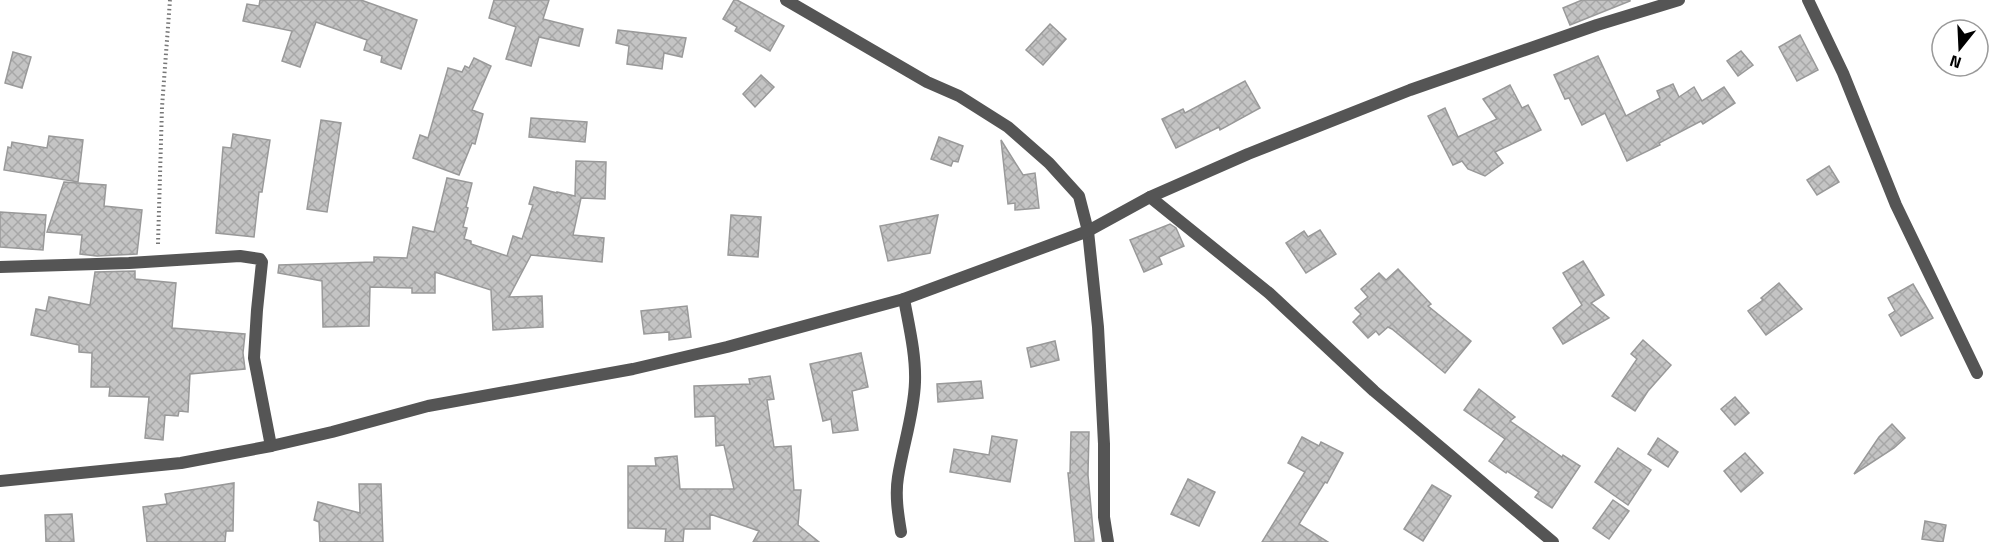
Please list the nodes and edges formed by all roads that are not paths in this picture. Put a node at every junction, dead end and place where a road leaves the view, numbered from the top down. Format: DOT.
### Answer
graph roads {
  1 [pos="786,0"];
  2 [pos="1679,0"];
  3 [pos="1808,0"];
  4 [pos="1647,4"];
  5 [pos="1150,197"];
  6 [pos="1088,231"];
  7 [pos="0,267"];
  8 [pos="904,299"];
  9 [pos="1977,374"];
  10 [pos="271,446"];
  11 [pos="0,481"];
  12 [pos="901,532"];
  13 [pos="1108,542"];
  14 [pos="1553,542"];
  1 -- 6 [label="street"];
  2 -- 4 [label="street"];
  3 -- 9 [label="street"];
  4 -- 5 [label="street"];
  5 -- 6 [label="street"];
  5 -- 14 [label="street"];
  6 -- 8 [label="street"];
  6 -- 13 [label="street"];
  7 -- 10 [label="street"];
  8 -- 10 [label="street"];
  8 -- 12 [label="street"];
  10 -- 11 [label="street"];
}
